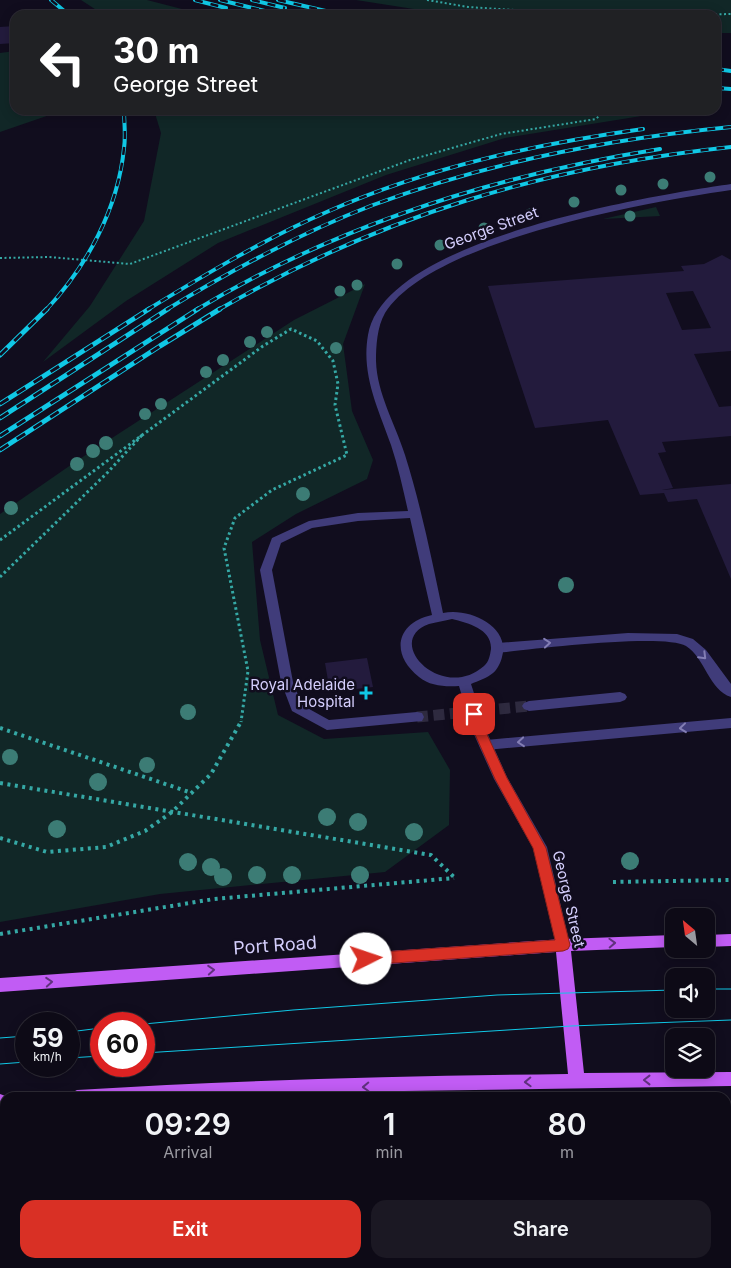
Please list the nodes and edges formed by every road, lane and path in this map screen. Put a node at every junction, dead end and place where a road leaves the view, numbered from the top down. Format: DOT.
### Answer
graph roads {
  1 [pos="427,0"];
  2 [pos="514,10"];
  3 [pos="600,115"];
  4 [pos="731,187"];
  5 [pos="0,258"];
  6 [pos="149,428"];
  7 [pos="414,514"];
  8 [pos="0,540"];
  9 [pos="0,577"];
  10 [pos="438,616"];
  11 [pos="498,648"];
  12 [pos="464,681"];
  13 [pos="731,692"];
  14 [pos="620,697"];
  15 [pos="530,706"];
  16 [pos="416,717"];
  17 [pos="731,723"];
  18 [pos="0,728"];
  19 [pos="486,745"];
  20 [pos="0,783"];
  21 [pos="192,793"];
  22 [pos="172,812"];
  23 [pos="0,838"];
  24 [pos="731,880"];
  25 [pos="613,882"];
  26 [pos="0,934"];
  27 [pos="715,940"];
  28 [pos="731,940"];
  29 [pos="665,942"];
  30 [pos="563,945"];
  31 [pos="0,985"];
  32 [pos="731,1079"];
  33 [pos="577,1081"];
  34 [pos="161,1092"];
  1 -- 2 [label="path"];
  3 -- 5 [label="path"];
  4 -- 7 [label="street, George Street"];
  6 -- 8 [label="path"];
  6 -- 9 [label="path"];
  6 -- 21 [label="path"];
  7 -- 10 [label="street, George Street"];
  7 -- 16 [label="street"];
  10 -- 11 [label="street"];
  10 -- 12 [label="street"];
  11 -- 12 [label="street"];
  11 -- 13 [label="street, one-way"];
  12 -- 19 [label="street, George Street"];
  14 -- 15 [label="street"];
  17 -- 19 [label="street, one-way"];
  18 -- 21 [label="path"];
  19 -- 30 [label="street, George Street"];
  20 -- 22 [label="path"];
  21 -- 22 [label="path"];
  22 -- 23 [label="path"];
  22 -- 26 [label="path"];
  24 -- 25 [label="path"];
  27 -- 28 [label="main road"];
  30 -- 29 [label="main road, Port Road, one-way"];
  31 -- 30 [label="main road, Port Road, one-way"];
  30 -- 33 [label="main road, George Street"];
  32 -- 33 [label="main road, one-way"];
  33 -- 34 [label="main road, one-way"];
}
